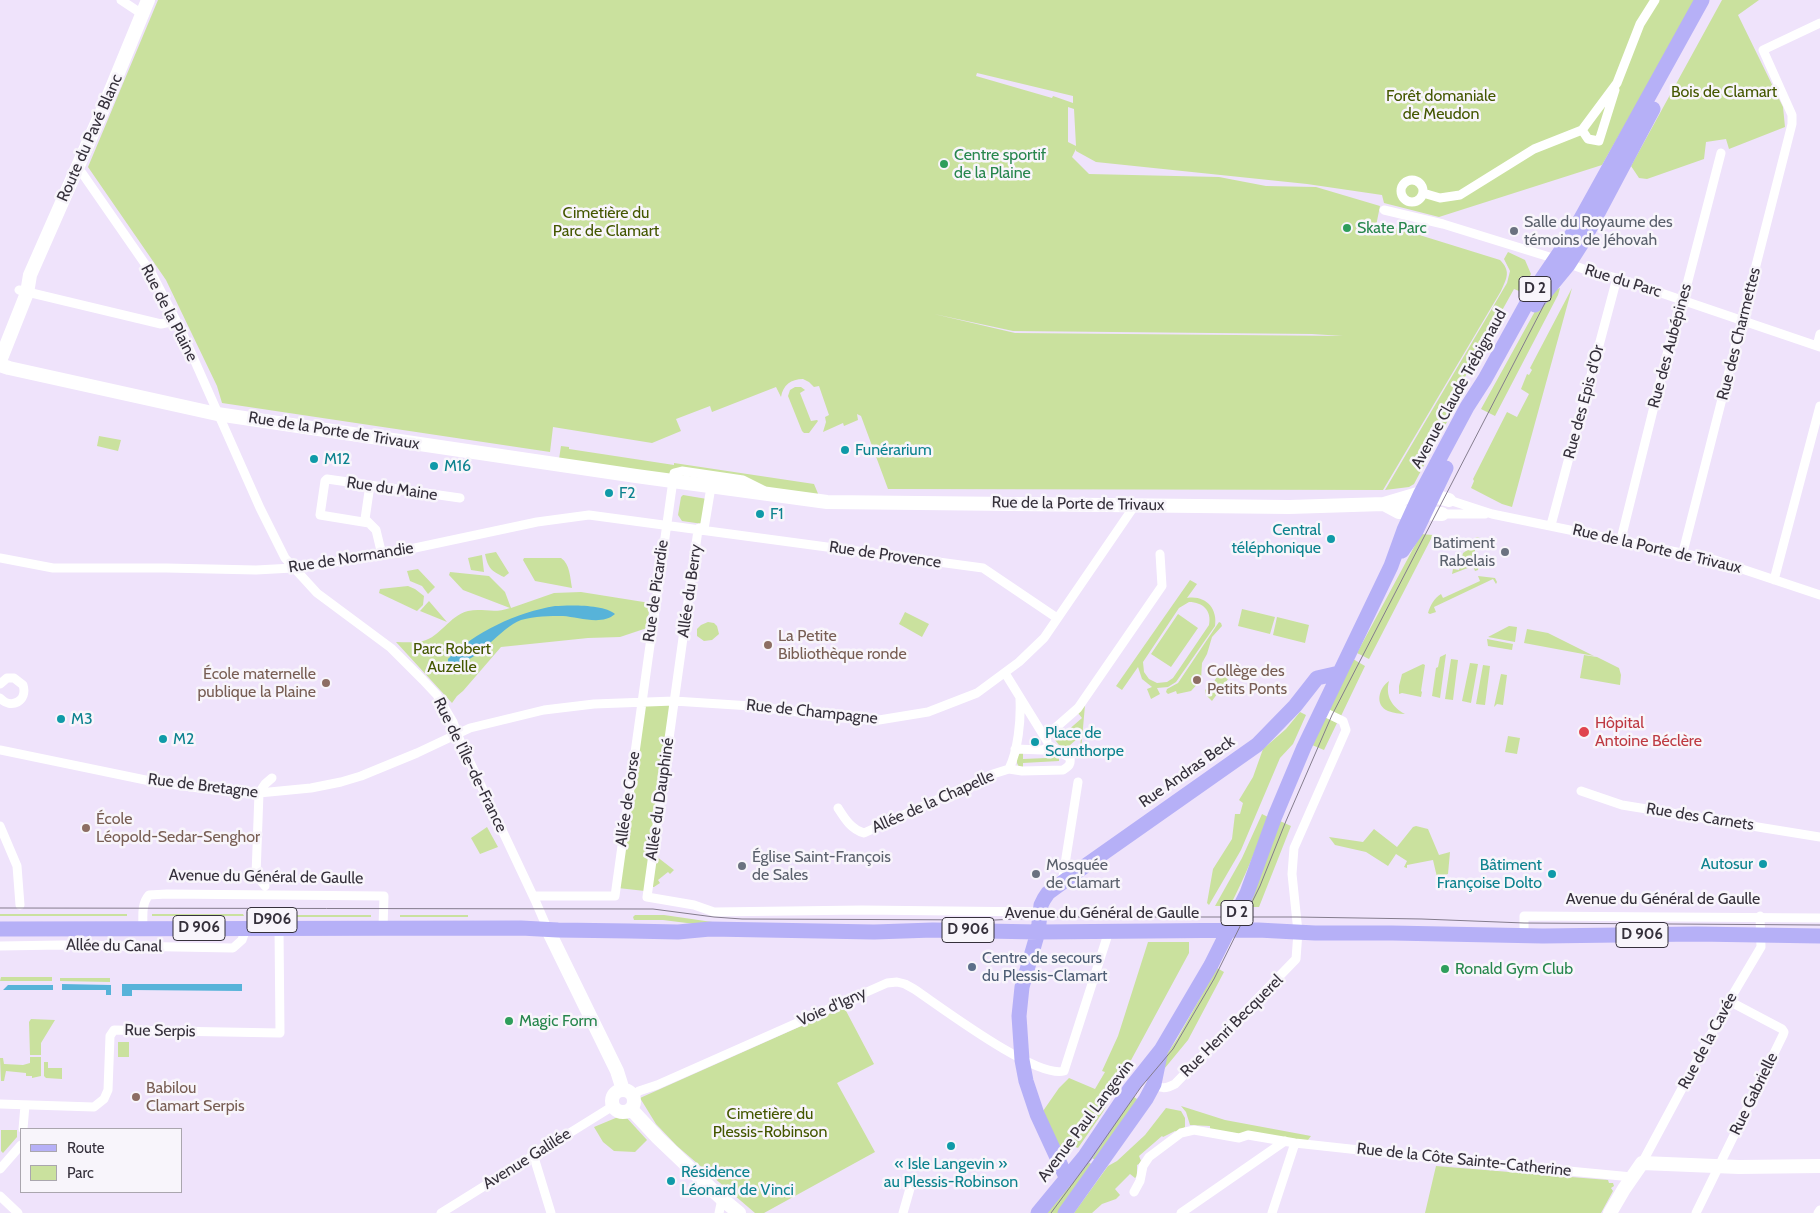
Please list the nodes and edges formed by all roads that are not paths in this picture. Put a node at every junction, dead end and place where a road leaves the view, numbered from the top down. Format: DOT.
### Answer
graph roads {
  1 [pos="121,0"];
  2 [pos="148,0"];
  3 [pos="1655,0"];
  4 [pos="1702,0"];
  5 [pos="1712,0"];
  6 [pos="142,14"];
  7 [pos="1820,23"];
  8 [pos="1617,83"];
  9 [pos="1582,130"];
  10 [pos="1721,153"];
  11 [pos="77,170"];
  12 [pos="1423,193"];
  13 [pos="1384,210"];
  14 [pos="1562,261"];
  15 [pos="1617,278"];
  16 [pos="23,292"];
  17 [pos="1682,300"];
  18 [pos="176,320"];
  19 [pos="1743,321"];
  20 [pos="1820,334"];
  21 [pos="4,335"];
  22 [pos="1819,346"];
  23 [pos="0,363"];
  24 [pos="1820,406"];
  25 [pos="217,414"];
  26 [pos="672,482"];
  27 [pos="370,486"];
  28 [pos="711,487"];
  29 [pos="1427,494"];
  30 [pos="772,495"];
  31 [pos="460,498"];
  32 [pos="1449,500"];
  33 [pos="1384,504"];
  34 [pos="1135,505"];
  35 [pos="1418,514"];
  36 [pos="1442,514"];
  37 [pos="1492,514"];
  38 [pos="369,523"];
  39 [pos="665,525"];
  40 [pos="1551,525"];
  41 [pos="698,530"];
  42 [pos="1621,539"];
  43 [pos="1683,552"];
  44 [pos="1160,554"];
  45 [pos="382,555"];
  46 [pos="0,558"];
  47 [pos="292,568"];
  48 [pos="1774,580"];
  49 [pos="1820,595"];
  50 [pos="1057,618"];
  51 [pos="1005,673"];
  52 [pos="1339,674"];
  53 [pos="0,684"];
  54 [pos="1020,699"];
  55 [pos="674,700"];
  56 [pos="1,701"];
  57 [pos="642,701"];
  58 [pos="1320,710"];
  59 [pos="458,732"];
  60 [pos="1045,737"];
  61 [pos="1050,746"];
  62 [pos="1015,749"];
  63 [pos="0,750"];
  64 [pos="1009,769"];
  65 [pos="272,778"];
  66 [pos="1078,782"];
  67 [pos="1581,791"];
  68 [pos="259,797"];
  69 [pos="838,808"];
  70 [pos="0,826"];
  71 [pos="1820,837"];
  72 [pos="9,848"];
  73 [pos="0,852"];
  74 [pos="1062,883"];
  75 [pos="265,886"];
  76 [pos="534,896"];
  77 [pos="647,897"];
  78 [pos="20,905"];
  79 [pos="1040,912"];
  80 [pos="1760,916"];
  81 [pos="1820,918"];
  82 [pos="0,919"];
  83 [pos="800,921"];
  84 [pos="143,924"];
  85 [pos="384,924"];
  86 [pos="546,925"];
  87 [pos="0,928"];
  88 [pos="246,928"];
  89 [pos="278,928"];
  90 [pos="1109,931"];
  91 [pos="1038,932"];
  92 [pos="1298,932"];
  93 [pos="1524,935"];
  94 [pos="1761,936"];
  95 [pos="1820,936"];
  96 [pos="0,946"];
  97 [pos="1729,1001"];
  98 [pos="1161,1050"];
  99 [pos="1022,1060"];
  100 [pos="1141,1075"];
  101 [pos="1154,1084"];
  102 [pos="629,1098"];
  103 [pos="0,1104"];
  104 [pos="25,1105"];
  105 [pos="613,1106"];
  106 [pos="23,1128"];
  107 [pos="1286,1140"];
  108 [pos="1298,1142"];
  109 [pos="20,1146"];
  110 [pos="1052,1147"];
  111 [pos="533,1154"];
  112 [pos="1642,1164"];
  113 [pos="1719,1166"];
  114 [pos="1820,1166"];
  115 [pos="1076,1167"];
  116 [pos="0,1169"];
  117 [pos="1632,1177"];
  118 [pos="1066,1179"];
  119 [pos="911,1185"];
  120 [pos="1134,1192"];
  121 [pos="0,1196"];
  122 [pos="721,1206"];
  123 [pos="18,1213"];
  124 [pos="441,1213"];
  125 [pos="551,1213"];
  126 [pos="739,1213"];
  127 [pos="903,1213"];
  128 [pos="1038,1213"];
  129 [pos="1065,1213"];
  130 [pos="1181,1213"];
  131 [pos="1272,1213"];
  132 [pos="1610,1213"];
  133 [pos="1696,1213"];
  1 -- 6 [label="street"];
  2 -- 6 [label="street, Route du Pavé Blanc"];
  3 -- 8 [label="street"];
  4 -- 14 [label="main road, D 2"];
  5 -- 14 [label="main road, D 2"];
  6 -- 11 [label="street, Route du Pavé Blanc"];
  7 -- 19 [label="street, Rue des Charmettes"];
  8 -- 9 [label="street"];
  8 -- 9 [label="street"];
  9 -- 12 [label="street"];
  10 -- 17 [label="street, Rue des Aubépines"];
  11 -- 16 [label="street, Route du Pavé Blanc"];
  11 -- 18 [label="street, Rue de la Plaine"];
  13 -- 14 [label="street, Rue du Parc"];
  14 -- 15 [label="street, Rue du Parc"];
  14 -- 29 [label="main road, D 2"];
  15 -- 17 [label="street, Rue du Parc"];
  15 -- 40 [label="street, Rue des Epis d'Or"];
  16 -- 18 [label="street"];
  16 -- 21 [label="street, Route du Pavé Blanc"];
  17 -- 19 [label="street, Rue du Parc"];
  17 -- 42 [label="street, Rue des Aubépines"];
  18 -- 25 [label="street, Rue de la Plaine"];
  19 -- 22 [label="street, Rue du Parc"];
  19 -- 43 [label="street, Rue des Charmettes"];
  20 -- 22 [label="street"];
  21 -- 23 [label="street, Route du Pavé Blanc"];
  23 -- 25 [label="street, Rue de la Porte de Trivaux"];
  24 -- 48 [label="street"];
  25 -- 26 [label="street, Rue de la Porte de Trivaux"];
  25 -- 47 [label="street, Rue de l'Île-de-France"];
  26 -- 28 [label="street, Rue de la Porte de Trivaux"];
  26 -- 30 [label="street, Rue de la Porte de Trivaux"];
  26 -- 39 [label="street, Rue de Picardie"];
  27 -- 31 [label="street, Rue du Maine"];
  27 -- 38 [label="street"];
  27 -- 38 [label="street, Rue du Maine"];
  28 -- 30 [label="street, Rue de la Porte de Trivaux"];
  28 -- 41 [label="street, Allée du Berry"];
  29 -- 32 [label="street, Rue de la Porte de Trivaux"];
  29 -- 33 [label="street, Rue de la Porte de Trivaux"];
  29 -- 35 [label="main road, D 2"];
  30 -- 34 [label="street, Rue de la Porte de Trivaux"];
  32 -- 37 [label="street, Rue de la Porte de Trivaux"];
  33 -- 34 [label="street, Rue de la Porte de Trivaux"];
  33 -- 35 [label="street, Rue de la Porte de Trivaux"];
  34 -- 50 [label="street, Rue de Champagne"];
  35 -- 36 [label="street, Rue de la Porte de Trivaux"];
  35 -- 52 [label="main road, D 2"];
  36 -- 37 [label="street, Rue de la Porte de Trivaux"];
  37 -- 40 [label="street, Rue de la Porte de Trivaux"];
  38 -- 45 [label="street"];
  39 -- 41 [label="street, Rue de Normandie"];
  39 -- 45 [label="street, Rue de Normandie"];
  39 -- 57 [label="street, Rue de Picardie"];
  40 -- 42 [label="street, Rue de la Porte de Trivaux"];
  41 -- 50 [label="street, Rue de Provence"];
  41 -- 55 [label="street, Allée du Berry"];
  42 -- 43 [label="street, Rue de la Porte de Trivaux"];
  43 -- 48 [label="street, Rue de la Porte de Trivaux"];
  44 -- 60 [label="street"];
  45 -- 47 [label="street, Rue de Normandie"];
  46 -- 47 [label="street, Rue de Normandie"];
  47 -- 59 [label="street, Rue de l'Île-de-France"];
  48 -- 49 [label="street, Rue de la Porte de Trivaux"];
  50 -- 51 [label="street, Rue de Champagne"];
  51 -- 54 [label="street"];
  51 -- 55 [label="street, Rue de Champagne"];
  52 -- 58 [label="main road, D 2"];
  52 -- 74 [label="main road, Rue Andras Beck"];
  53 -- 56 [label="street"];
  54 -- 60 [label="street"];
  54 -- 62 [label="street"];
  55 -- 57 [label="street, Rue de Champagne"];
  55 -- 77 [label="street, Allée du Dauphiné"];
  57 -- 59 [label="street, Rue de Champagne"];
  57 -- 76 [label="street, Allée de Corse"];
  58 -- 92 [label="street, Rue Henri Becquerel"];
  58 -- 98 [label="main road, Avenue Paul Langevin / D 2"];
  59 -- 68 [label="street, Rue de Bretagne"];
  59 -- 76 [label="street, Rue de l'Île-de-France"];
  60 -- 61 [label="street"];
  61 -- 62 [label="street"];
  61 -- 64 [label="street"];
  62 -- 64 [label="street"];
  63 -- 68 [label="street, Rue de Bretagne"];
  64 -- 69 [label="street, Allée de la Chapelle"];
  65 -- 68 [label="street"];
  66 -- 74 [label="street"];
  67 -- 71 [label="street, Rue des Carnets"];
  68 -- 75 [label="street"];
  70 -- 72 [label="street"];
  72 -- 73 [label="street"];
  72 -- 78 [label="street"];
  74 -- 79 [label="main road, Rue Andras Beck"];
  76 -- 86 [label="street, Rue de l'Île-de-France"];
  77 -- 83 [label="street, Avenue du Général de Gaulle"];
  79 -- 83 [label="street, Avenue du Général de Gaulle"];
  79 -- 91 [label="main road"];
  80 -- 81 [label="street, Avenue du Général de Gaulle"];
  80 -- 93 [label="street, Avenue du Général de Gaulle"];
  80 -- 94 [label="street, Rue de la Cavée"];
  82 -- 84 [label="main road, Avenue du Général de Gaulle / D906"];
  83 -- 86 [label="main road, Avenue du Général de Gaulle / D 906"];
  83 -- 91 [label="main road, Avenue du Général de Gaulle / D 906"];
  84 -- 85 [label="main road, Avenue du Général de Gaulle / D906"];
  84 -- 85 [label="street, Avenue du Général de Gaulle"];
  84 -- 87 [label="main road, Avenue du Général de Gaulle / D 906"];
  84 -- 88 [label="main road, Avenue du Général de Gaulle / D 906"];
  85 -- 86 [label="main road, Avenue du Général de Gaulle / D 906"];
  85 -- 89 [label="main road, Avenue du Général de Gaulle / D 906"];
  86 -- 102 [label="street"];
  88 -- 89 [label="main road, Avenue du Général de Gaulle / D 906"];
  88 -- 96 [label="street, Allée du Canal"];
  89 -- 104 [label="street, Rue Serpis"];
  90 -- 91 [label="main road, Avenue du Général de Gaulle / D 906"];
  90 -- 92 [label="main road, Avenue du Général de Gaulle / D 906"];
  90 -- 99 [label="street, Voie d'Igny"];
  91 -- 99 [label="main road"];
  92 -- 93 [label="main road, Avenue du Général de Gaulle / D 906"];
  92 -- 101 [label="street, Rue Henri Becquerel"];
  93 -- 94 [label="main road, Avenue du Général de Gaulle / D 906"];
  94 -- 95 [label="main road, Avenue du Général de Gaulle / D 906"];
  94 -- 97 [label="street, Rue de la Cavée"];
  97 -- 112 [label="street, Rue de la Cavée"];
  97 -- 113 [label="street, Rue Gabrielle"];
  98 -- 100 [label="main road, Avenue Paul Langevin / D 2"];
  98 -- 101 [label="main road, Avenue Paul Langevin / D 2"];
  99 -- 102 [label="street, Voie d'Igny"];
  99 -- 110 [label="main road"];
  100 -- 101 [label="street"];
  100 -- 115 [label="main road, Avenue Paul Langevin / D 2"];
  101 -- 129 [label="main road, Avenue Paul Langevin / D 2"];
  102 -- 105 [label="street"];
  102 -- 122 [label="street"];
  103 -- 104 [label="street, Rue Serpis"];
  104 -- 106 [label="street"];
  105 -- 111 [label="street, Avenue Galilée"];
  107 -- 108 [label="street, Rue de la Côte Sainte-Catherine"];
  107 -- 120 [label="street, Rue de la Côte Sainte-Catherine"];
  107 -- 130 [label="street"];
  108 -- 117 [label="street, Rue de la Côte Sainte-Catherine"];
  108 -- 131 [label="street"];
  109 -- 116 [label="street"];
  110 -- 115 [label="main road"];
  110 -- 118 [label="main road"];
  111 -- 124 [label="street, Avenue Galilée"];
  111 -- 125 [label="street"];
  112 -- 113 [label="street"];
  112 -- 117 [label="street"];
  113 -- 114 [label="street"];
  113 -- 133 [label="street, Rue Gabrielle"];
  115 -- 118 [label="main road, Avenue Paul Langevin / D 2"];
  117 -- 132 [label="street"];
  118 -- 128 [label="main road, Avenue Paul Langevin / D 2"];
  119 -- 127 [label="street"];
  121 -- 123 [label="street"];
  122 -- 126 [label="street"];
}
